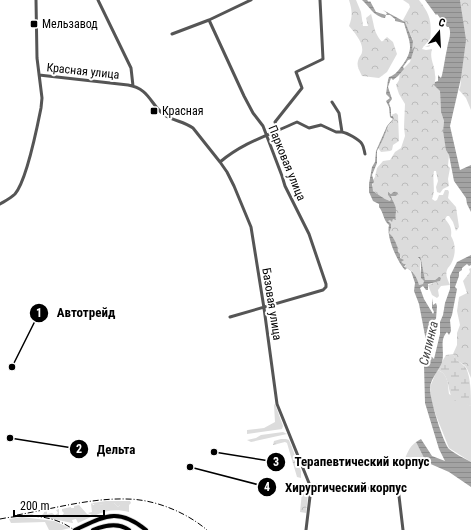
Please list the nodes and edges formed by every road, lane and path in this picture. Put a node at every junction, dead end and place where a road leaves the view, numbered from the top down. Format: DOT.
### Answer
graph roads {
  1 [pos="36,0"];
  2 [pos="98,0"];
  3 [pos="251,0"];
  4 [pos="320,0"];
  5 [pos="209,20"];
  6 [pos="172,34"];
  7 [pos="39,75"];
  8 [pos="133,86"];
  9 [pos="332,102"];
  10 [pos="160,110"];
  11 [pos="278,131"];
  12 [pos="342,132"];
  13 [pos="266,135"];
  14 [pos="365,154"];
  15 [pos="220,162"];
  16 [pos="0,204"];
  17 [pos="264,308"];
  18 [pos="230,317"];
  19 [pos="311,488"];
  20 [pos="75,530"];
  21 [pos="93,530"];
  22 [pos="129,530"];
  23 [pos="146,530"];
  24 [pos="306,530"];
  25 [pos="403,530"];
  1 -- 7 [label="street"];
  2 -- 8 [label="street"];
  3 -- 5 [label="street"];
  4 -- 11 [label="street"];
  5 -- 6 [label="street"];
  5 -- 13 [label="street, Парковая улица"];
  7 -- 8 [label="street, Красная улица"];
  7 -- 16 [label="street, Красная улица"];
  8 -- 10 [label="street, Красная улица"];
  9 -- 12 [label="street"];
  10 -- 15 [label="street, Базовая улица"];
  11 -- 12 [label="street"];
  11 -- 13 [label="street"];
  12 -- 14 [label="street"];
  13 -- 15 [label="street"];
  13 -- 17 [label="street, Парковая улица"];
  15 -- 17 [label="street, Базовая улица"];
  17 -- 18 [label="street"];
  17 -- 19 [label="street, Базовая улица"];
  19 -- 24 [label="street, Базовая улица"];
  19 -- 25 [label="street"];
  20 -- 23 [label="main road"];
  21 -- 22 [label="main road"];
}
